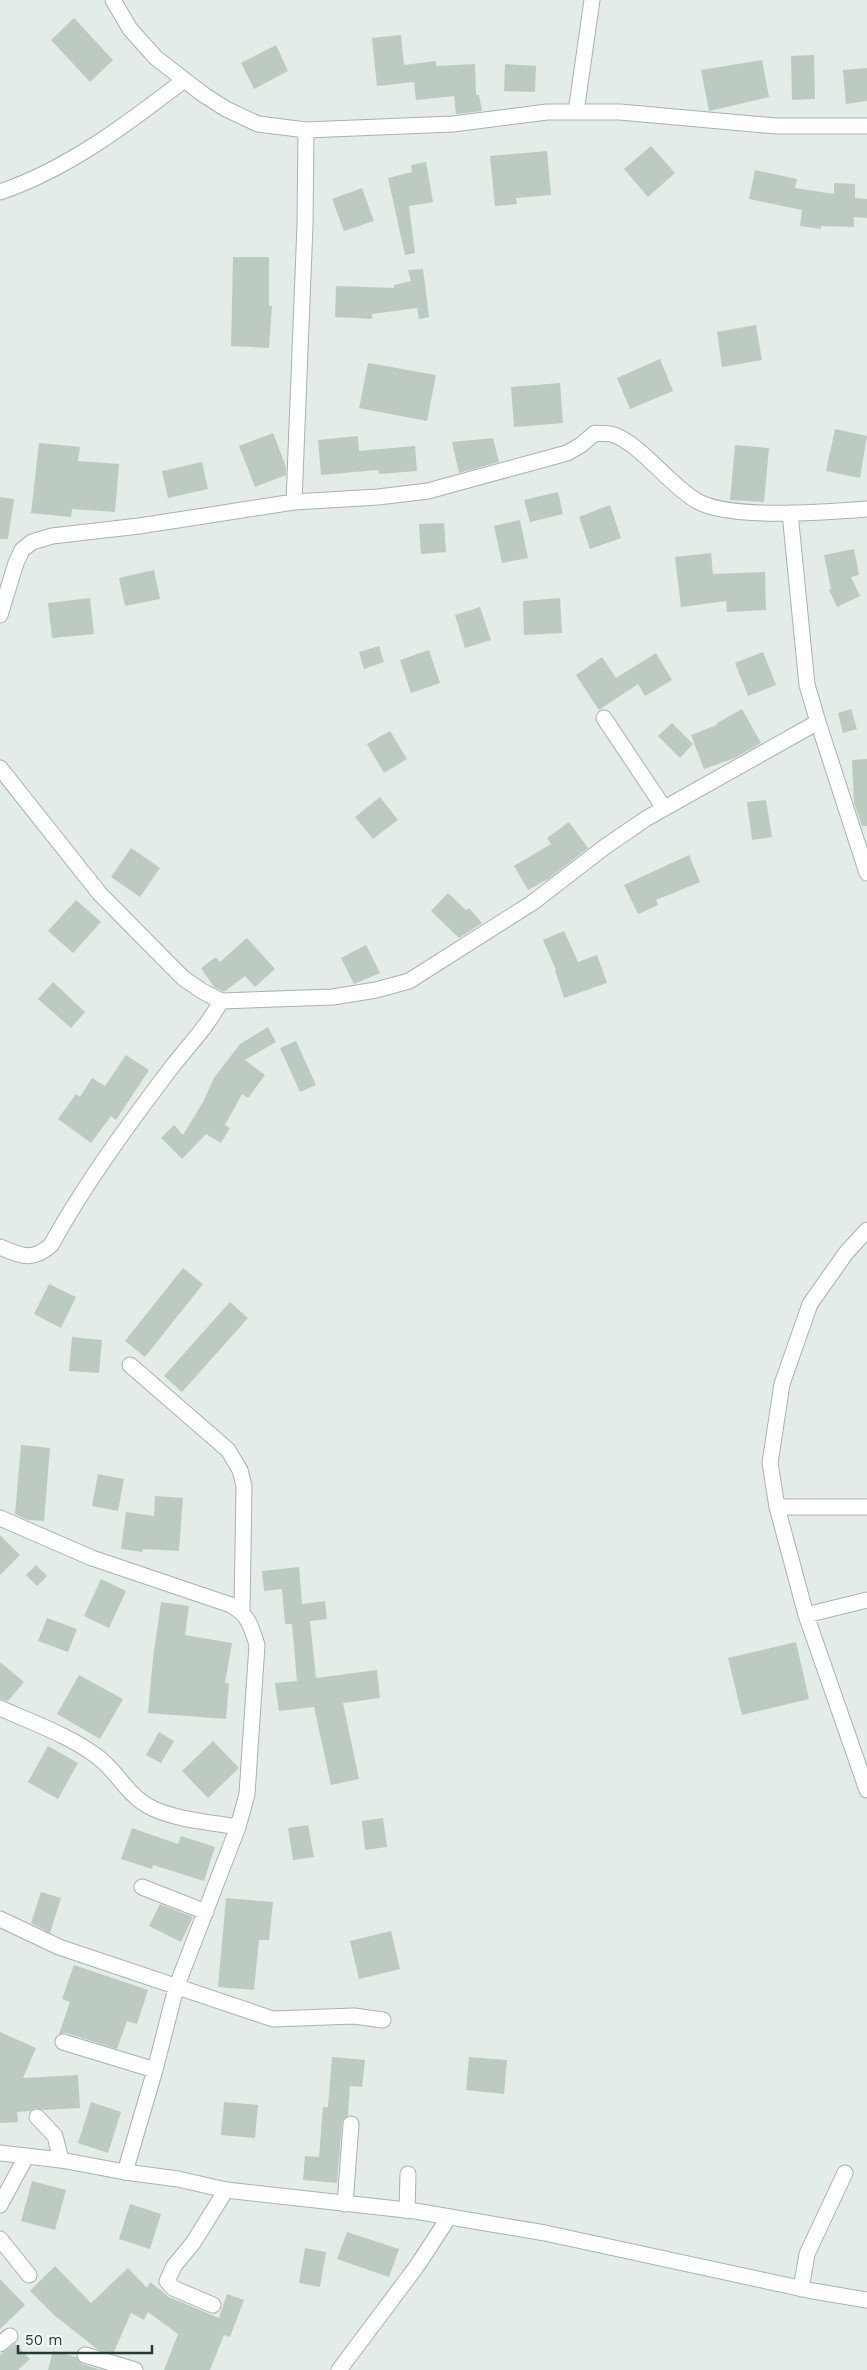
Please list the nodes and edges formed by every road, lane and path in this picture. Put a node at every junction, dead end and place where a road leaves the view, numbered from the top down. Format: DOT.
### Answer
graph roads {
  1 [pos="113,0"];
  2 [pos="592,0"];
  3 [pos="184,81"];
  4 [pos="576,112"];
  5 [pos="867,126"];
  6 [pos="306,130"];
  7 [pos="0,192"];
  8 [pos="294,502"];
  9 [pos="867,509"];
  10 [pos="790,513"];
  11 [pos="0,615"];
  12 [pos="604,718"];
  13 [pos="818,722"];
  14 [pos="0,768"];
  15 [pos="664,808"];
  16 [pos="867,873"];
  17 [pos="221,1001"];
  18 [pos="867,1230"];
  19 [pos="0,1248"];
  20 [pos="130,1365"];
  21 [pos="777,1507"];
  22 [pos="867,1507"];
  23 [pos="0,1518"];
  24 [pos="867,1600"];
  25 [pos="242,1610"];
  26 [pos="806,1615"];
  27 [pos="0,1708"];
  28 [pos="867,1790"];
  29 [pos="238,1827"];
  30 [pos="142,1887"];
  31 [pos="206,1912"];
  32 [pos="0,1919"];
  33 [pos="176,1988"];
  34 [pos="383,2020"];
  35 [pos="62,2042"];
  36 [pos="155,2070"];
  37 [pos="37,2117"];
  38 [pos="351,2124"];
  39 [pos="0,2153"];
  40 [pos="26,2157"];
  41 [pos="61,2160"];
  42 [pos="125,2172"];
  43 [pos="845,2173"];
  44 [pos="408,2174"];
  45 [pos="226,2190"];
  46 [pos="345,2204"];
  47 [pos="0,2205"];
  48 [pos="407,2210"];
  49 [pos="449,2217"];
  50 [pos="0,2239"];
  51 [pos="29,2275"];
  52 [pos="801,2288"];
  53 [pos="867,2300"];
  54 [pos="213,2305"];
  55 [pos="85,2355"];
  56 [pos="135,2370"];
  57 [pos="340,2370"];
  1 -- 3 [label="street"];
  2 -- 4 [label="street"];
  3 -- 6 [label="street"];
  3 -- 7 [label="street"];
  4 -- 5 [label="street"];
  4 -- 6 [label="street"];
  6 -- 8 [label="street"];
  8 -- 10 [label="street"];
  8 -- 11 [label="street"];
  9 -- 10 [label="street"];
  10 -- 13 [label="street"];
  12 -- 15 [label="street"];
  13 -- 15 [label="street"];
  13 -- 16 [label="street"];
  14 -- 17 [label="street"];
  15 -- 17 [label="street"];
  17 -- 19 [label="street"];
  18 -- 21 [label="street"];
  20 -- 25 [label="street"];
  21 -- 22 [label="street"];
  21 -- 26 [label="street"];
  23 -- 25 [label="street"];
  24 -- 26 [label="street"];
  25 -- 29 [label="street"];
  26 -- 28 [label="street"];
  27 -- 29 [label="street"];
  29 -- 31 [label="street"];
  30 -- 31 [label="street"];
  31 -- 33 [label="street"];
  32 -- 33 [label="street"];
  33 -- 34 [label="street"];
  33 -- 36 [label="street"];
  35 -- 36 [label="street"];
  36 -- 42 [label="street"];
  37 -- 41 [label="street"];
  38 -- 46 [label="street"];
  39 -- 40 [label="street"];
  40 -- 41 [label="street"];
  40 -- 47 [label="street"];
  41 -- 42 [label="street"];
  42 -- 45 [label="street"];
  43 -- 52 [label="street"];
  44 -- 48 [label="street"];
  45 -- 46 [label="street"];
  45 -- 54 [label="street"];
  46 -- 48 [label="street"];
  48 -- 49 [label="street"];
  49 -- 52 [label="street"];
  49 -- 57 [label="street"];
  50 -- 51 [label="street"];
  52 -- 53 [label="street"];
  55 -- 56 [label="street"];
}
